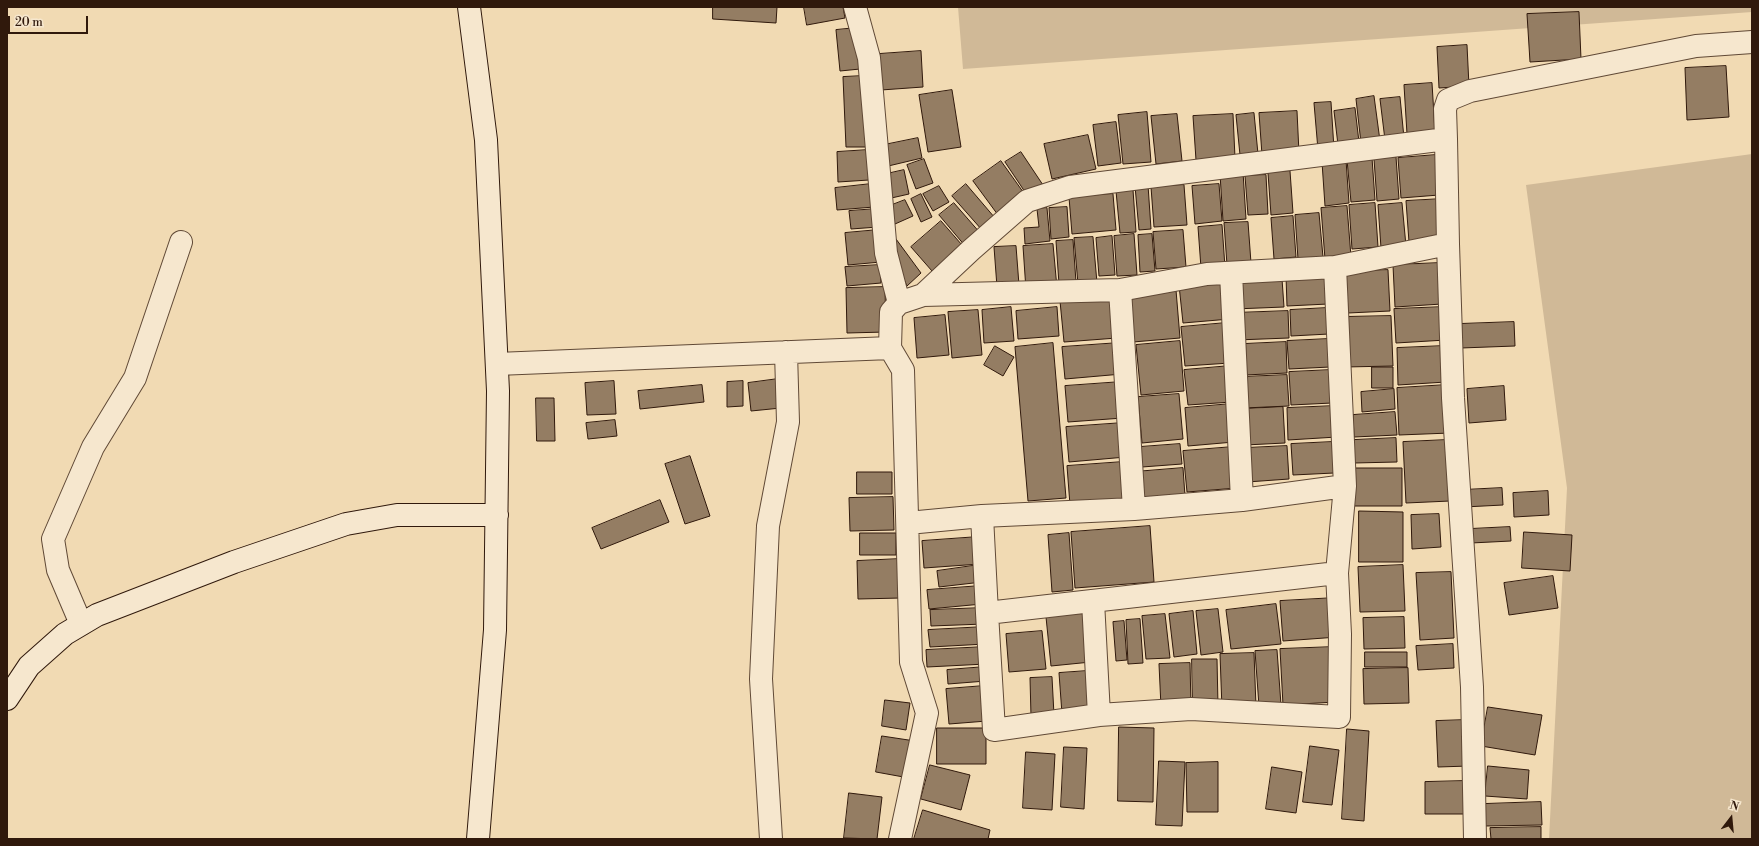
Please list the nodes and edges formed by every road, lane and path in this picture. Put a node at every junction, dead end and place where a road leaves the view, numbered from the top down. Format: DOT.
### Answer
graph roads {
  1 [pos="469,7"];
  2 [pos="855,7"];
  3 [pos="1752,42"];
  4 [pos="1446,139"];
  5 [pos="181,242"];
  6 [pos="1448,244"];
  7 [pos="1335,267"];
  8 [pos="1230,273"];
  9 [pos="1120,290"];
  10 [pos="923,295"];
  11 [pos="899,303"];
  12 [pos="890,348"];
  13 [pos="786,352"];
  14 [pos="497,364"];
  15 [pos="1345,486"];
  16 [pos="1242,500"];
  17 [pos="1134,509"];
  18 [pos="497,516"];
  19 [pos="982,516"];
  20 [pos="908,523"];
  21 [pos="1338,573"];
  22 [pos="1093,601"];
  23 [pos="987,613"];
  24 [pos="81,624"];
  25 [pos="7,699"];
  26 [pos="1098,715"];
  27 [pos="478,839"];
  28 [pos="771,839"];
  29 [pos="900,839"];
  30 [pos="1475,839"];
  1 -- 14 [label="street"];
  2 -- 11 [label="street"];
  3 -- 4 [label="street"];
  4 -- 6 [label="street"];
  4 -- 10 [label="street"];
  5 -- 24 [label="street"];
  6 -- 7 [label="street"];
  6 -- 30 [label="street"];
  7 -- 8 [label="street"];
  7 -- 15 [label="street"];
  8 -- 9 [label="street"];
  8 -- 16 [label="street"];
  9 -- 10 [label="street"];
  9 -- 17 [label="street"];
  10 -- 11 [label="street"];
  11 -- 12 [label="street"];
  12 -- 13 [label="street"];
  12 -- 20 [label="street"];
  13 -- 14 [label="street"];
  13 -- 28 [label="street"];
  14 -- 18 [label="street"];
  15 -- 16 [label="street"];
  15 -- 21 [label="street"];
  16 -- 17 [label="street"];
  17 -- 19 [label="street"];
  18 -- 24 [label="street"];
  18 -- 27 [label="street"];
  19 -- 20 [label="street"];
  19 -- 23 [label="street"];
  20 -- 29 [label="street"];
  21 -- 22 [label="street"];
  21 -- 26 [label="street"];
  22 -- 23 [label="street"];
  22 -- 26 [label="street"];
  23 -- 26 [label="street"];
  24 -- 25 [label="street"];
}
